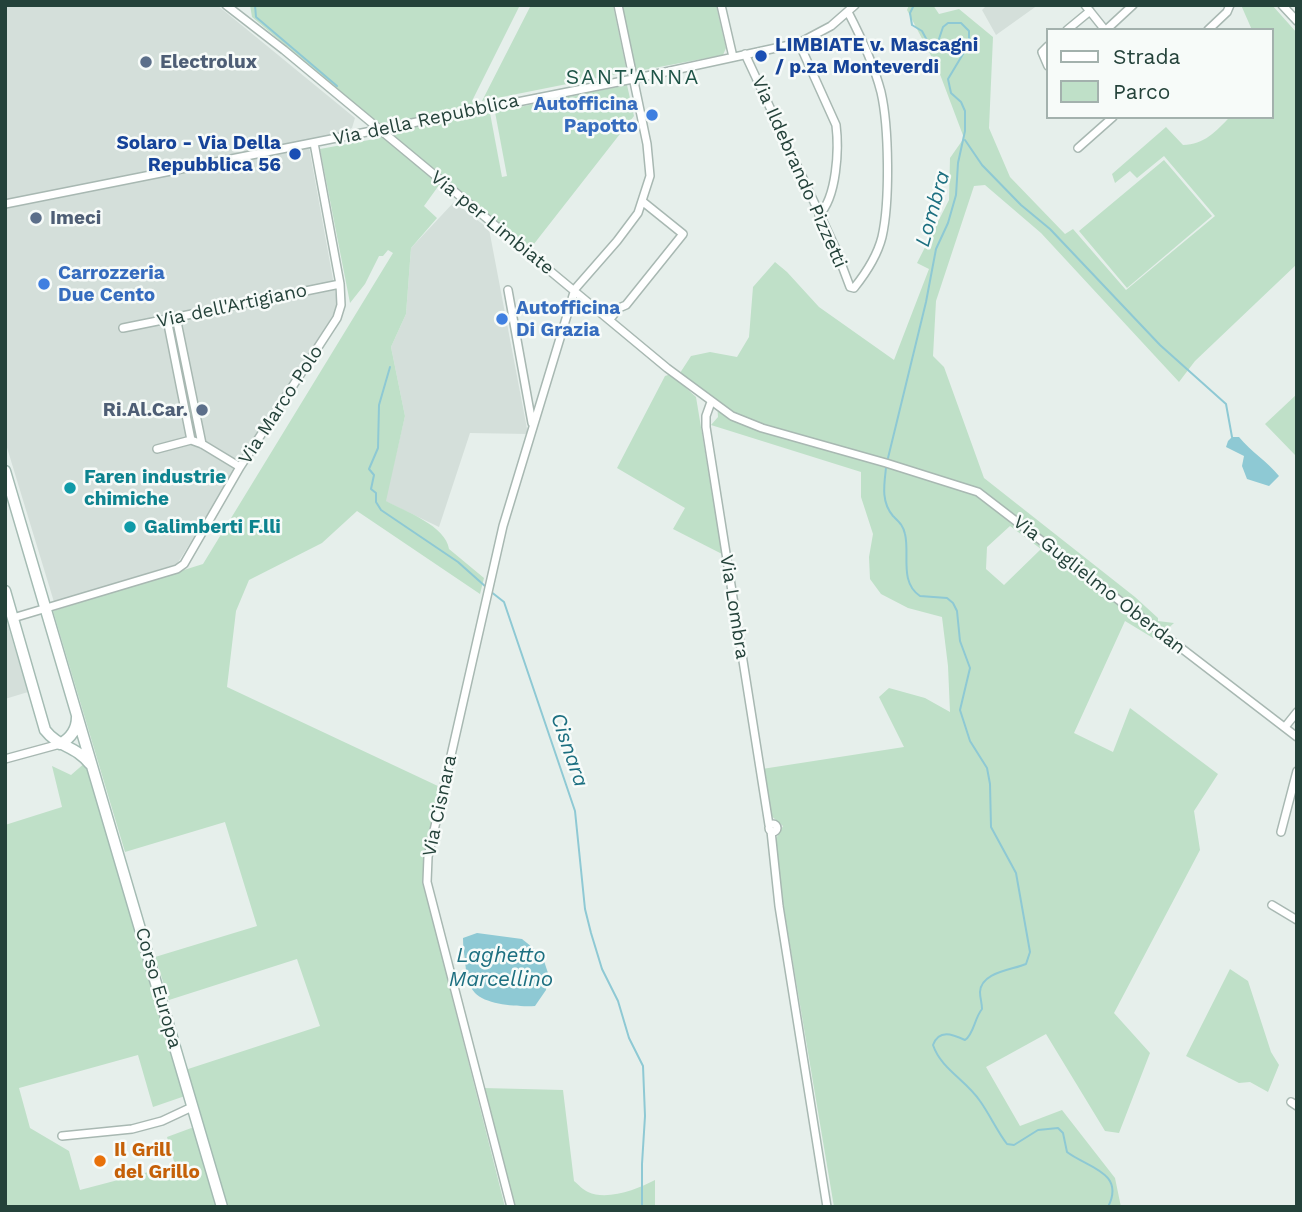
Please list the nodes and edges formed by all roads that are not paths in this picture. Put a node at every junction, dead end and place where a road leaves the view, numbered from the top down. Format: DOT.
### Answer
graph roads {
  1 [pos="226,5"];
  2 [pos="618,5"];
  3 [pos="720,5"];
  4 [pos="855,5"];
  5 [pos="1133,5"];
  6 [pos="1230,5"];
  7 [pos="1282,5"];
  8 [pos="1087,8"];
  9 [pos="848,12"];
  10 [pos="1297,21"];
  11 [pos="1070,28"];
  12 [pos="1103,28"];
  13 [pos="1107,28"];
  14 [pos="1210,28"];
  15 [pos="799,43"];
  16 [pos="745,54"];
  17 [pos="733,57"];
  18 [pos="632,79"];
  19 [pos="1111,119"];
  20 [pos="379,130"];
  21 [pos="314,143"];
  22 [pos="1078,148"];
  23 [pos="642,201"];
  24 [pos="5,204"];
  25 [pos="819,215"];
  26 [pos="340,284"];
  27 [pos="575,289"];
  28 [pos="508,290"];
  29 [pos="176,317"];
  30 [pos="167,319"];
  31 [pos="610,319"];
  32 [pos="123,328"];
  33 [pos="711,402"];
  34 [pos="533,426"];
  35 [pos="191,440"];
  36 [pos="202,444"];
  37 [pos="157,449"];
  38 [pos="886,463"];
  39 [pos="240,467"];
  40 [pos="5,471"];
  41 [pos="7,483"];
  42 [pos="5,591"];
  43 [pos="46,610"];
  44 [pos="13,618"];
  45 [pos="77,709"];
  46 [pos="1297,712"];
  47 [pos="1284,727"];
  48 [pos="1297,737"];
  49 [pos="60,744"];
  50 [pos="5,759"];
  51 [pos="94,769"];
  52 [pos="1297,771"];
  53 [pos="1281,832"];
  54 [pos="1272,905"];
  55 [pos="1297,920"];
  56 [pos="192,1107"];
  57 [pos="62,1136"];
  58 [pos="222,1207"];
  59 [pos="511,1207"];
  60 [pos="827,1207"];
  1 -- 20 [label="street, Via per Limbiate"];
  2 -- 18 [label="street"];
  3 -- 17 [label="street"];
  4 -- 9 [label="street, Via della Repubblica"];
  5 -- 13 [label="street"];
  6 -- 14 [label="street"];
  7 -- 10 [label="street"];
  8 -- 11 [label="street"];
  8 -- 12 [label="street"];
  9 -- 15 [label="street, Via della Repubblica"];
  9 -- 25 [label="street, Via Ildebrando Pizzetti"];
  15 -- 16 [label="street, Via della Repubblica"];
  15 -- 25 [label="street"];
  16 -- 17 [label="street, Via della Repubblica"];
  16 -- 25 [label="street, Via Ildebrando Pizzetti"];
  17 -- 18 [label="street, Via della Repubblica"];
  18 -- 20 [label="street, Via della Repubblica"];
  18 -- 23 [label="street"];
  19 -- 22 [label="street"];
  20 -- 21 [label="street, Via della Repubblica"];
  20 -- 27 [label="street, Via per Limbiate"];
  21 -- 24 [label="street, Via della Repubblica"];
  21 -- 26 [label="street, Via Marco Polo"];
  23 -- 27 [label="street"];
  23 -- 31 [label="street"];
  26 -- 29 [label="street, Via dell'Artigiano"];
  26 -- 39 [label="street, Via Marco Polo"];
  27 -- 31 [label="street, Via per Limbiate"];
  27 -- 34 [label="street, Via Cisnara"];
  28 -- 34 [label="street"];
  29 -- 30 [label="street, Via dell'Artigiano"];
  29 -- 36 [label="street"];
  30 -- 32 [label="street, Via dell'Artigiano"];
  30 -- 35 [label="street"];
  31 -- 33 [label="street, Via per Limbiate"];
  33 -- 38 [label="street, Via per Limbiate"];
  33 -- 60 [label="street, Via Lombra"];
  34 -- 59 [label="street, Via Cisnara"];
  35 -- 36 [label="street"];
  35 -- 37 [label="street"];
  36 -- 39 [label="street"];
  38 -- 47 [label="street, Via Guglielmo Oberdan"];
  39 -- 43 [label="street, Via Marco Polo"];
  40 -- 41 [label="street, Corso Europa"];
  41 -- 43 [label="street, Corso Europa"];
  42 -- 44 [label="street"];
  43 -- 44 [label="street, Via Marco Polo"];
  43 -- 45 [label="street, Corso Europa"];
  44 -- 49 [label="street"];
  45 -- 49 [label="street"];
  45 -- 51 [label="street, Corso Europa"];
  46 -- 47 [label="street"];
  47 -- 48 [label="street, Via Guglielmo Oberdan"];
  49 -- 50 [label="street"];
  49 -- 51 [label="street"];
  51 -- 56 [label="street, Corso Europa"];
  52 -- 53 [label="street"];
  54 -- 55 [label="street"];
  56 -- 57 [label="street"];
  56 -- 58 [label="street, Corso Europa"];
}
